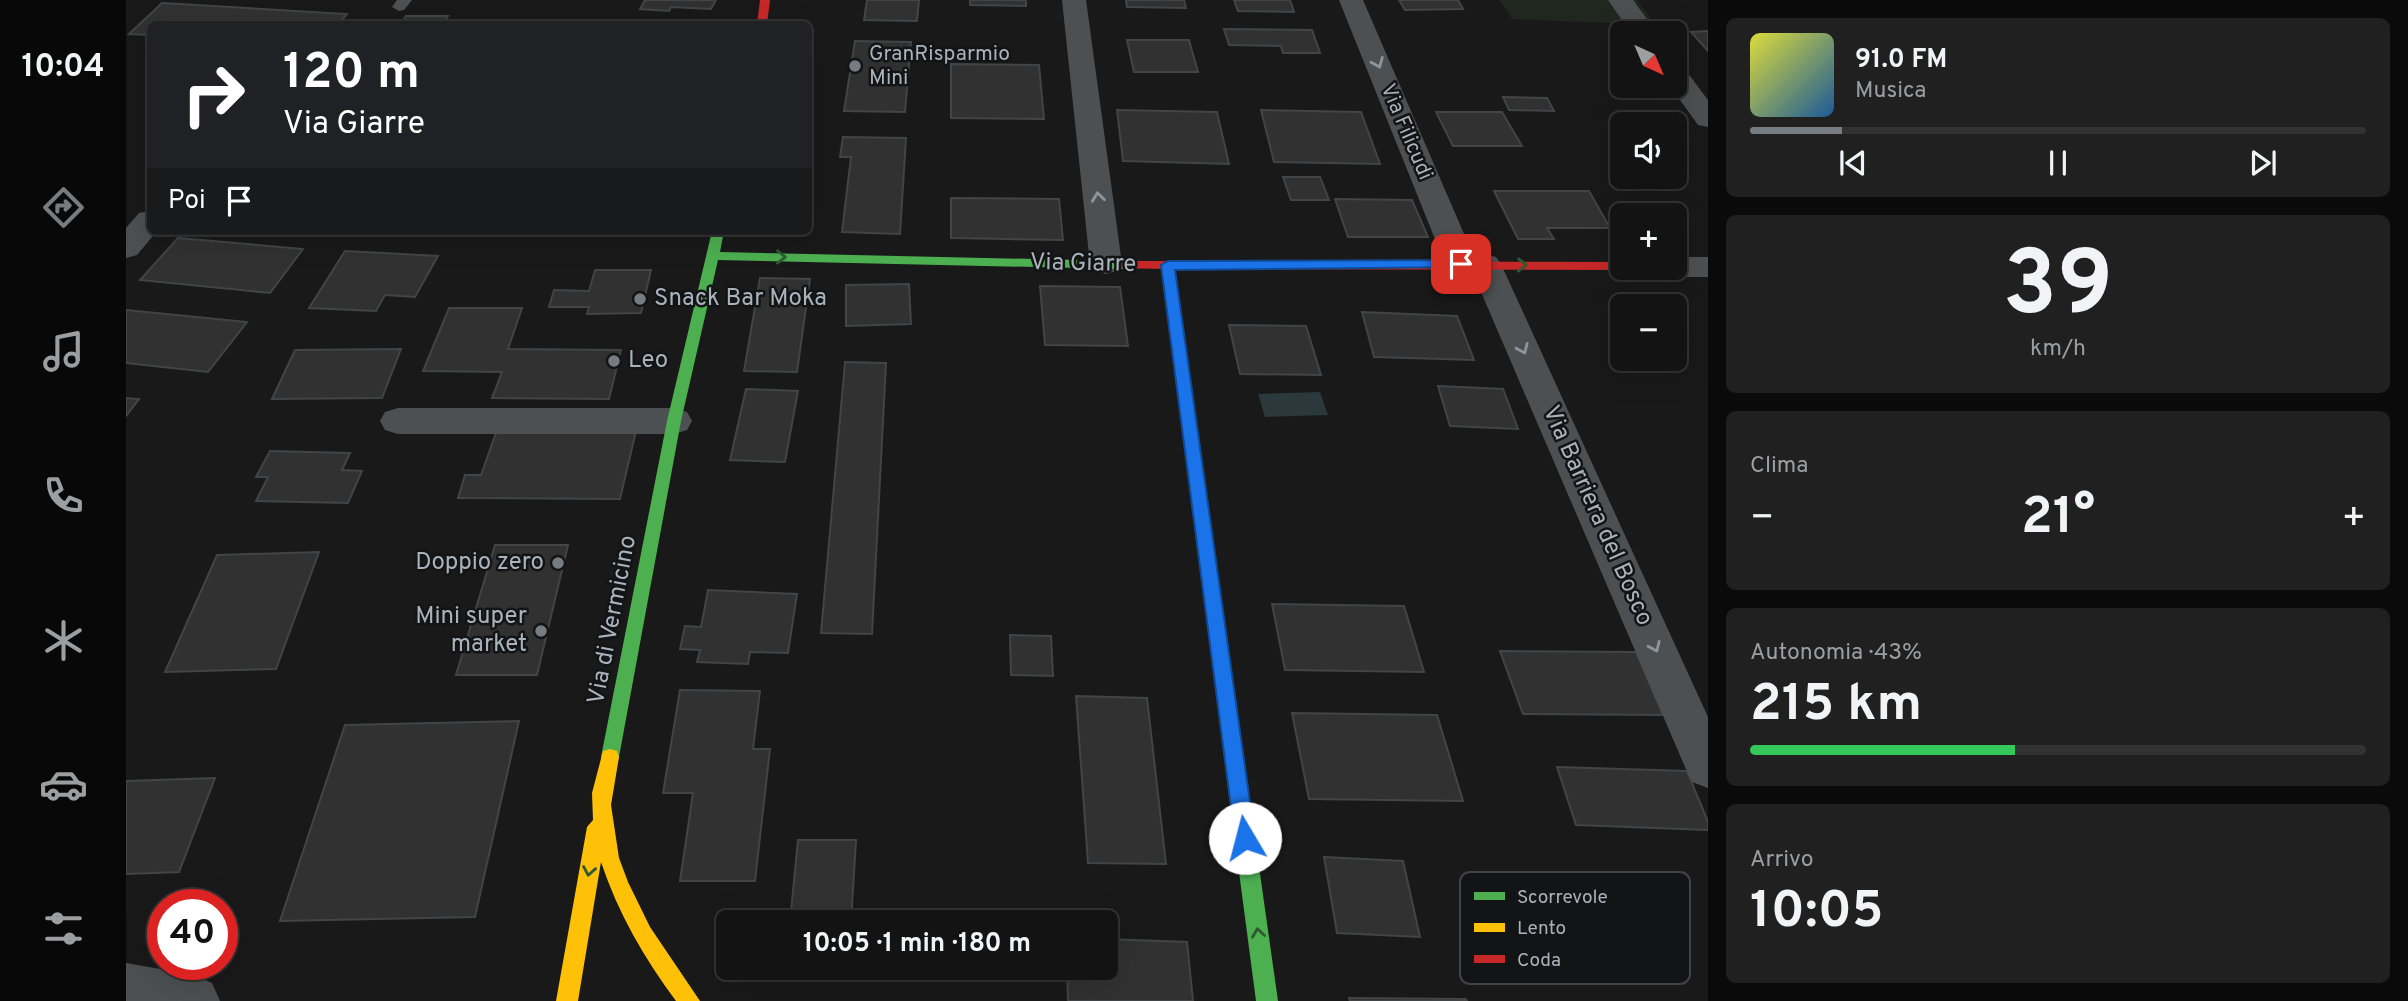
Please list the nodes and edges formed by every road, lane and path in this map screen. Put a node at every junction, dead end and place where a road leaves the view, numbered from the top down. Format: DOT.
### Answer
graph roads {
  1 [pos="765,0"];
  2 [pos="1074,0"];
  3 [pos="1351,0"];
  4 [pos="1620,0"];
  5 [pos="762,21"];
  6 [pos="1635,21"];
  7 [pos="1687,90"];
  8 [pos="1708,119"];
  9 [pos="147,224"];
  10 [pos="717,235"];
  11 [pos="126,248"];
  12 [pos="712,256"];
  13 [pos="1106,264"];
  14 [pos="1474,264"];
  15 [pos="1168,265"];
  16 [pos="1610,266"];
  17 [pos="1687,267"];
  18 [pos="1708,267"];
  19 [pos="398,421"];
  20 [pos="674,421"];
  21 [pos="1708,767"];
  22 [pos="601,804"];
  23 [pos="658,962"];
  24 [pos="657,979"];
  25 [pos="126,989"];
  26 [pos="194,1001"];
  27 [pos="567,1001"];
  28 [pos="689,1001"];
  29 [pos="1267,1001"];
  1 -- 5 [label="street"];
  13 -- 2 [label="street, one-way"];
  3 -- 14 [label="street, Via Filicudi, one-way"];
  4 -- 6 [label="street"];
  7 -- 8 [label="street"];
  9 -- 11 [label="street"];
  10 -- 12 [label="street, Via di Vermicino"];
  12 -- 13 [label="street, Via Giarre, one-way"];
  12 -- 20 [label="street, Via di Vermicino"];
  13 -- 15 [label="street, Via Giarre"];
  14 -- 15 [label="street, Via Giarre"];
  14 -- 16 [label="street, Via Giarre, one-way"];
  14 -- 21 [label="street, Via Barriera del Bosco, one-way"];
  29 -- 15 [label="street, one-way"];
  17 -- 18 [label="street"];
  19 -- 20 [label="street"];
  20 -- 22 [label="street, Via di Vermicino"];
  22 -- 23 [label="street, Via di Vermicino"];
  22 -- 27 [label="street, one-way"];
  23 -- 24 [label="street"];
  23 -- 28 [label="street, Via di Vermicino"];
  25 -- 26 [label="street"];
}
